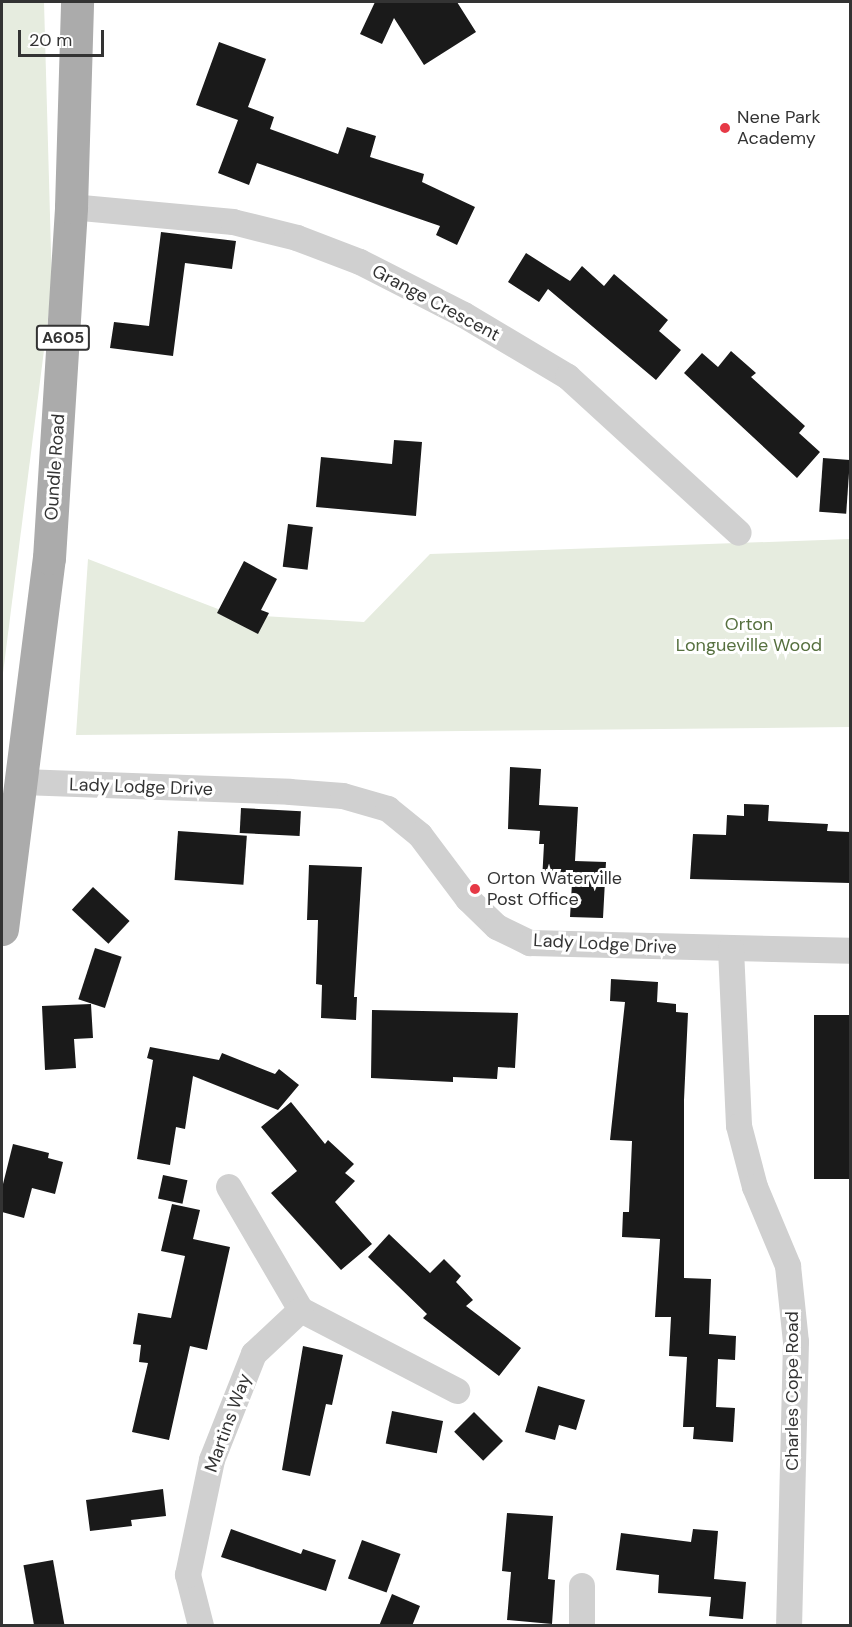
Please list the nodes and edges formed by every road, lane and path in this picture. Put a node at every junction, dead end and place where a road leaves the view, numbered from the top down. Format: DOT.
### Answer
graph roads {
  1 [pos="77,2"];
  2 [pos="71,207"];
  3 [pos="739,533"];
  4 [pos="22,782"];
  5 [pos="2,929"];
  6 [pos="731,950"];
  7 [pos="850,951"];
  8 [pos="229,1187"];
  9 [pos="301,1310"];
  10 [pos="457,1391"];
  11 [pos="582,1586"];
  12 [pos="201,1626"];
  13 [pos="582,1626"];
  14 [pos="789,1626"];
  1 -- 2 [label="main road, Oundle Road / A605"];
  2 -- 3 [label="street, Grange Crescent"];
  2 -- 4 [label="main road, Oundle Road / A605"];
  4 -- 5 [label="main road, Oundle Road / A605"];
  4 -- 6 [label="street, Lady Lodge Drive"];
  6 -- 7 [label="street, Lady Lodge Drive"];
  6 -- 14 [label="street, Charles Cope Road"];
  8 -- 9 [label="street"];
  9 -- 10 [label="street"];
  9 -- 12 [label="street, Martins Way"];
  11 -- 13 [label="street"];
}
